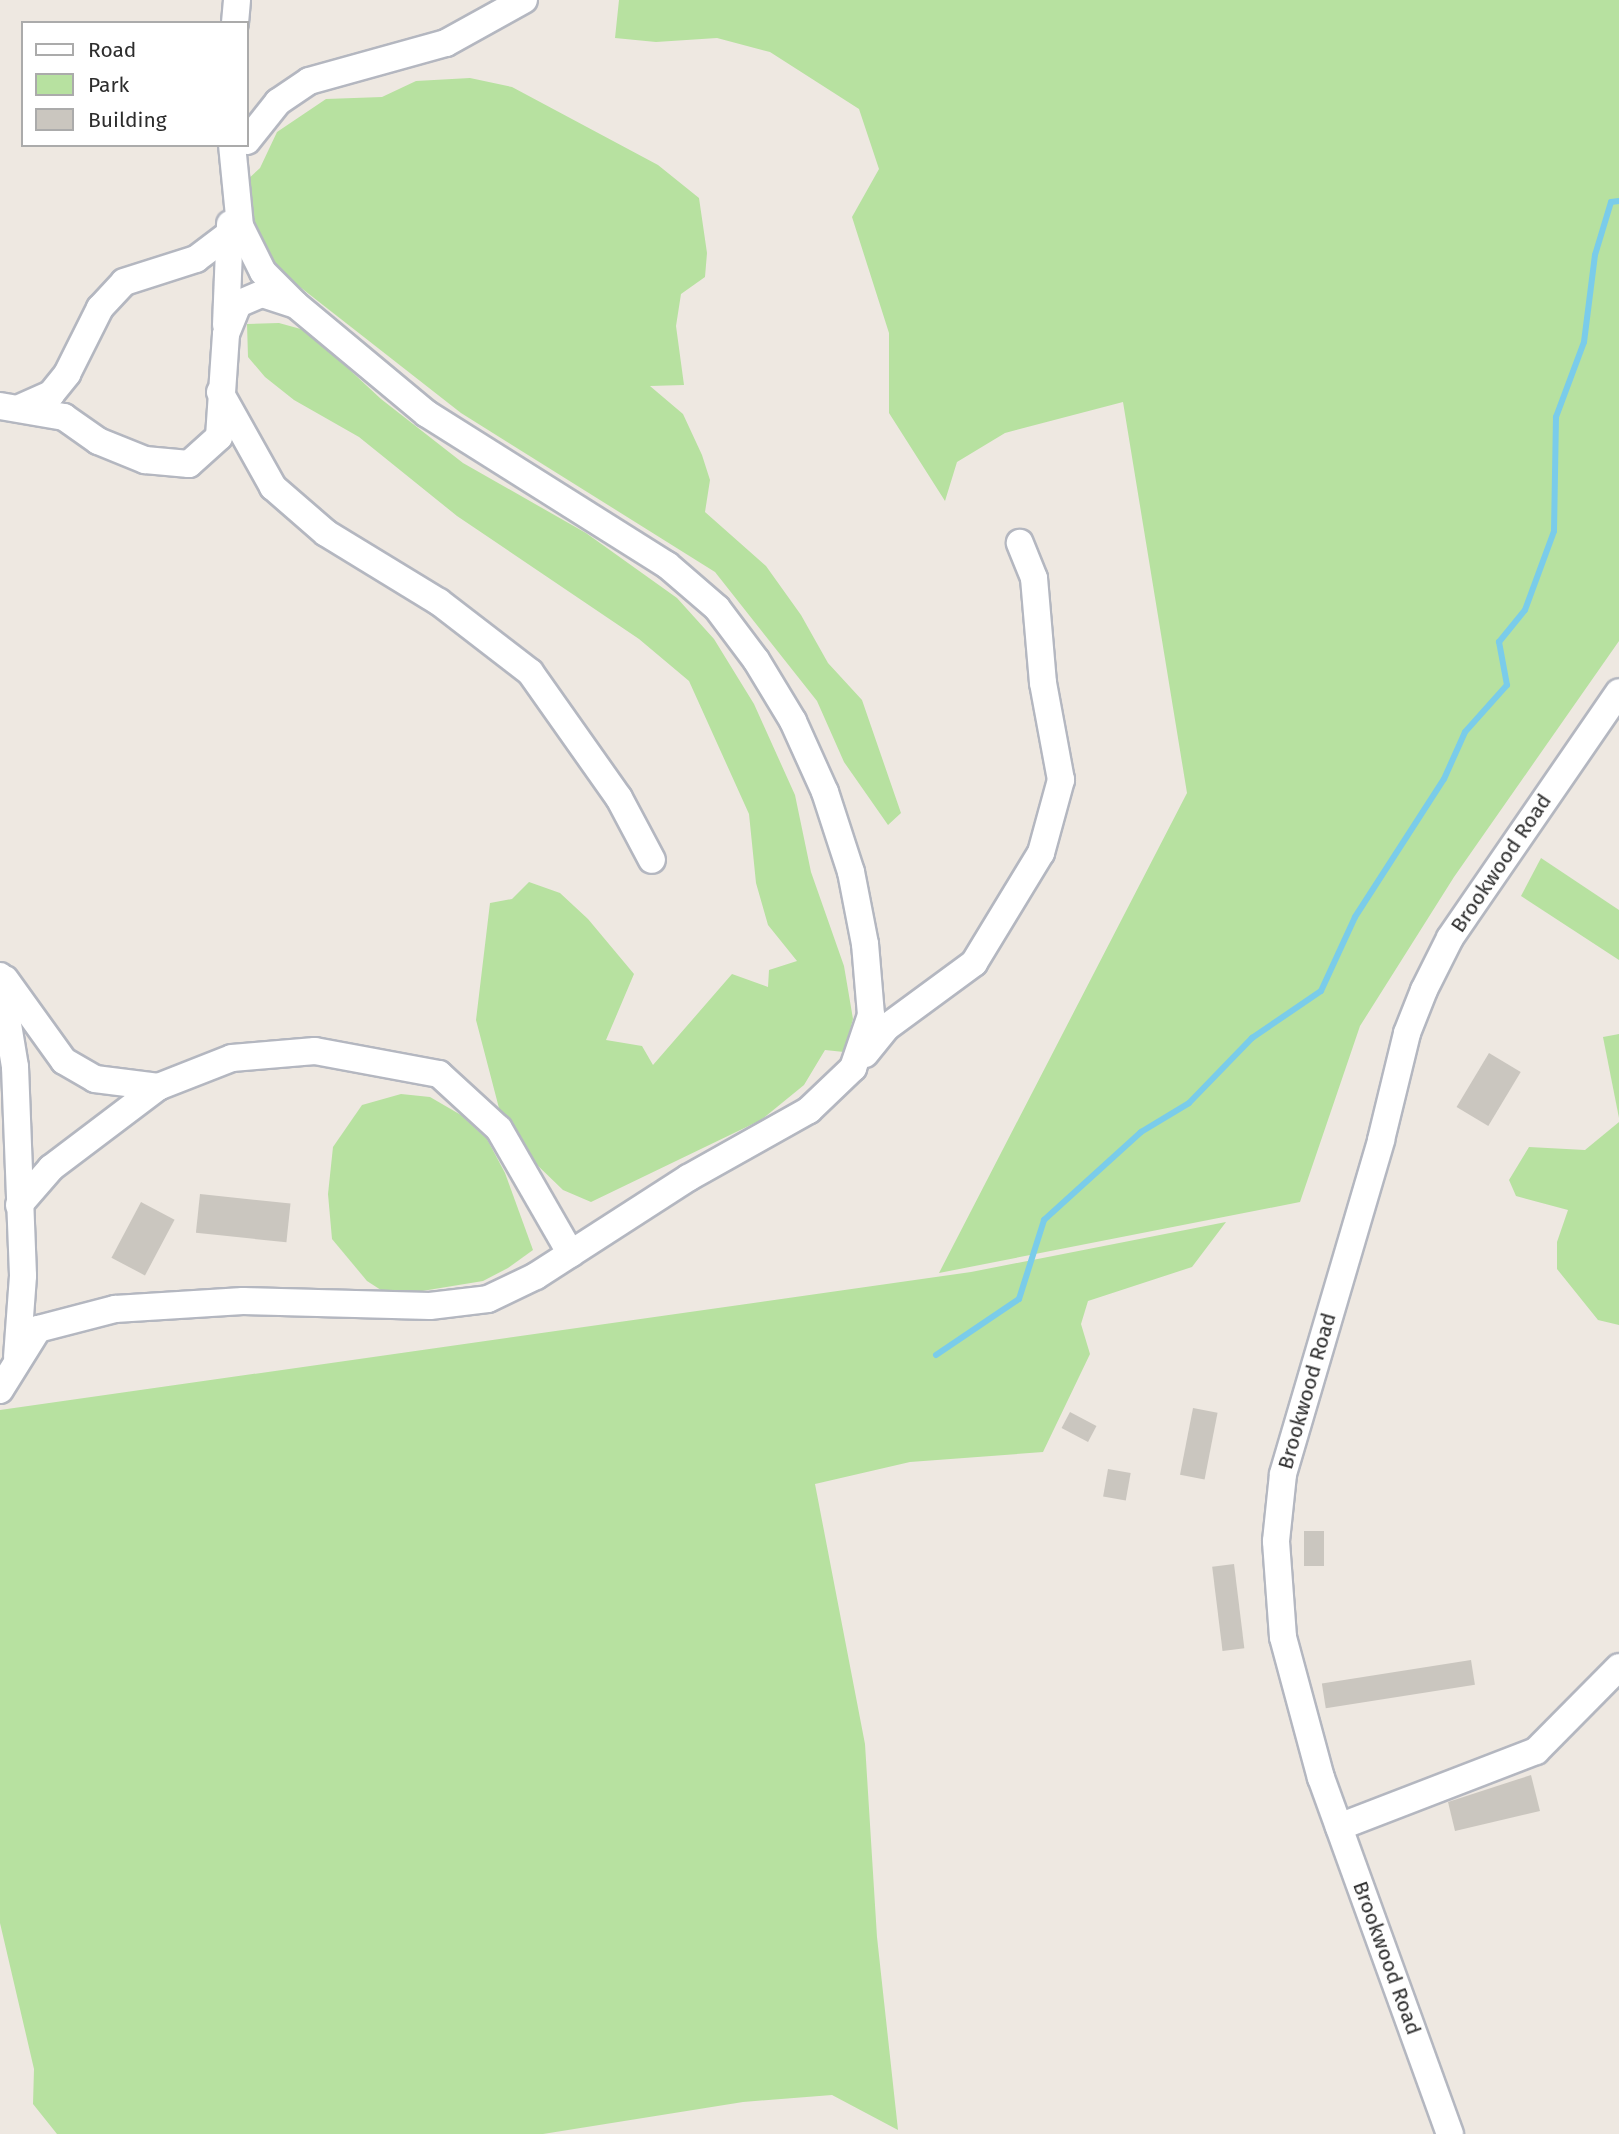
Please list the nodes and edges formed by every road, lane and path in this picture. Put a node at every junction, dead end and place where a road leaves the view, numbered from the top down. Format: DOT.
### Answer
graph roads {
  1 [pos="237,0"];
  2 [pos="524,0"];
  3 [pos="235,21"];
  4 [pos="248,138"];
  5 [pos="239,149"];
  6 [pos="229,234"];
  7 [pos="295,304"];
  8 [pos="226,334"];
  9 [pos="220,392"];
  10 [pos="11,406"];
  11 [pos="1020,543"];
  12 [pos="1619,692"];
  13 [pos="652,860"];
  14 [pos="0,974"];
  15 [pos="853,1069"];
  16 [pos="158,1087"];
  17 [pos="19,1205"];
  18 [pos="571,1254"];
  19 [pos="17,1363"];
  20 [pos="0,1390"];
  21 [pos="1619,1667"];
  22 [pos="1339,1827"];
  23 [pos="1450,2134"];
  1 -- 3 [label="street"];
  2 -- 4 [label="street"];
  5 -- 6 [label="street"];
  5 -- 7 [label="street"];
  6 -- 8 [label="street"];
  6 -- 10 [label="street"];
  7 -- 8 [label="street"];
  7 -- 15 [label="street"];
  8 -- 9 [label="street"];
  9 -- 10 [label="street"];
  9 -- 13 [label="street"];
  11 -- 15 [label="street"];
  12 -- 22 [label="street, Brookwood Road"];
  14 -- 16 [label="street"];
  14 -- 17 [label="street"];
  15 -- 18 [label="street"];
  16 -- 17 [label="street"];
  16 -- 18 [label="street"];
  17 -- 19 [label="street"];
  18 -- 19 [label="street"];
  19 -- 20 [label="street"];
  21 -- 22 [label="street"];
  22 -- 23 [label="street, Brookwood Road"];
}
